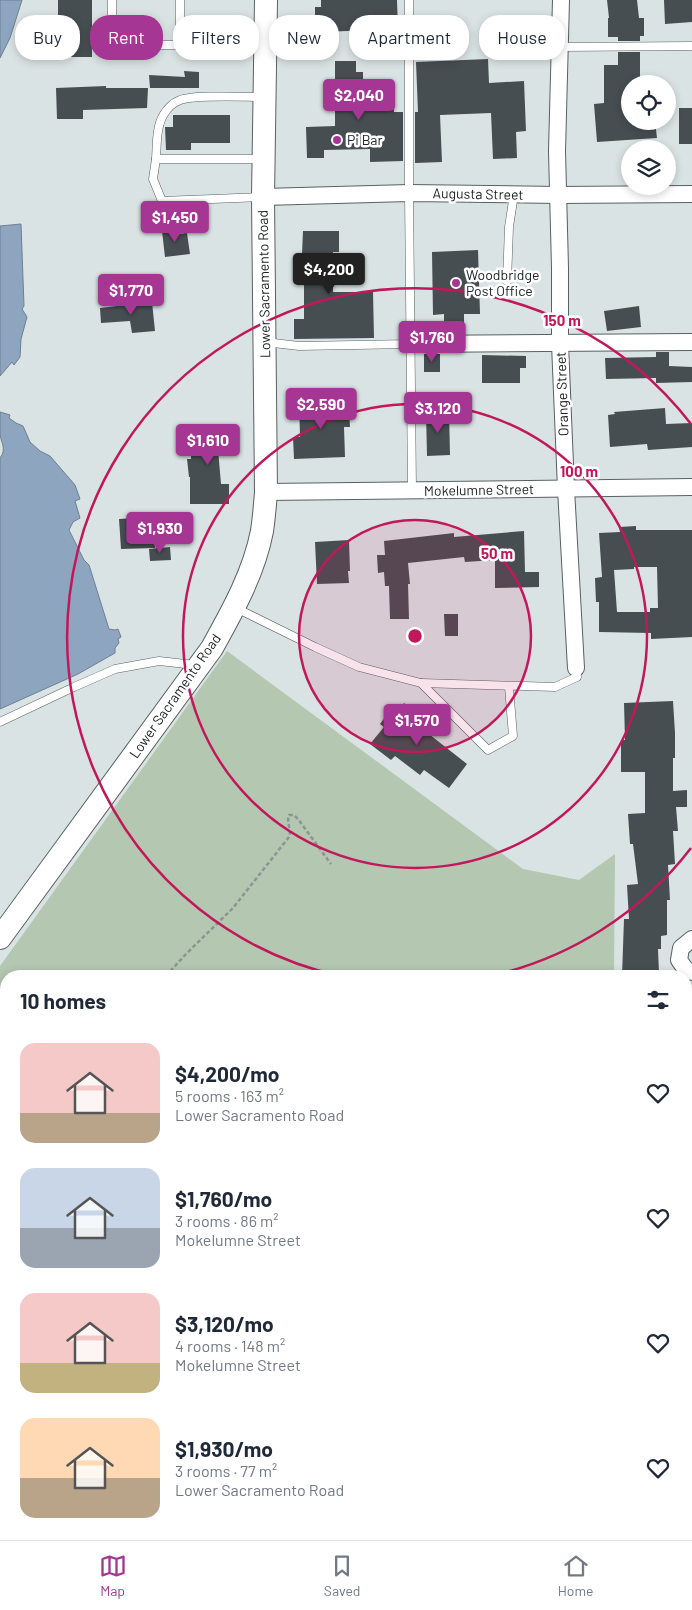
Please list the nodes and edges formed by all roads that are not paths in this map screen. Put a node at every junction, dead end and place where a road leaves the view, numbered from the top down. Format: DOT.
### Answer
graph roads {
  1 [pos="112,0"];
  2 [pos="180,0"];
  3 [pos="266,0"];
  4 [pos="409,0"];
  5 [pos="561,0"];
  6 [pos="180,15"];
  7 [pos="561,15"];
  8 [pos="173,45"];
  9 [pos="259,46"];
  10 [pos="265,46"];
  11 [pos="565,46"];
  12 [pos="692,46"];
  13 [pos="560,60"];
  14 [pos="264,97"];
  15 [pos="156,159"];
  16 [pos="264,159"];
  17 [pos="409,193"];
  18 [pos="514,194"];
  19 [pos="692,194"];
  20 [pos="558,195"];
  21 [pos="263,197"];
  22 [pos="507,281"];
  23 [pos="265,342"];
  24 [pos="692,342"];
  25 [pos="411,344"];
  26 [pos="560,344"];
  27 [pos="692,487"];
  28 [pos="566,488"];
  29 [pos="412,490"];
  30 [pos="266,492"];
  31 [pos="235,607"];
  32 [pos="199,666"];
  33 [pos="576,668"];
  34 [pos="421,683"];
  35 [pos="509,687"];
  36 [pos="0,722"];
  37 [pos="0,938"];
  38 [pos="692,940"];
  39 [pos="686,970"];
  1 -- 8 [label="lane"];
  2 -- 6 [label="lane"];
  3 -- 10 [label="main road, Lower Sacramento Road"];
  4 -- 17 [label="lane"];
  5 -- 7 [label="street, Orange Street"];
  9 -- 10 [label="lane"];
  10 -- 14 [label="main road, Lower Sacramento Road"];
  11 -- 12 [label="lane"];
  13 -- 20 [label="street, Orange Street"];
  14 -- 15 [label="lane"];
  14 -- 16 [label="main road, Lower Sacramento Road"];
  15 -- 16 [label="lane"];
  15 -- 21 [label="lane"];
  16 -- 21 [label="main road, Lower Sacramento Road"];
  17 -- 18 [label="street, Augusta Street"];
  17 -- 21 [label="street, Augusta Street"];
  17 -- 25 [label="lane"];
  18 -- 20 [label="street, Augusta Street"];
  18 -- 22 [label="lane"];
  19 -- 20 [label="street, Augusta Street"];
  20 -- 26 [label="street, Orange Street"];
  21 -- 23 [label="main road, Lower Sacramento Road"];
  23 -- 25 [label="lane"];
  23 -- 30 [label="main road, Lower Sacramento Road"];
  24 -- 26 [label="street"];
  25 -- 26 [label="street"];
  25 -- 29 [label="lane"];
  26 -- 28 [label="street, Orange Street"];
  27 -- 28 [label="street, Mokelumne Street"];
  28 -- 29 [label="street, Mokelumne Street"];
  28 -- 33 [label="street, Orange Street"];
  29 -- 30 [label="street, Mokelumne Street"];
  30 -- 31 [label="main road, Lower Sacramento Road"];
  31 -- 32 [label="main road, Lower Sacramento Road"];
  31 -- 34 [label="lane"];
  32 -- 36 [label="lane"];
  32 -- 37 [label="main road, Lower Sacramento Road"];
  33 -- 35 [label="lane"];
  34 -- 35 [label="lane"];
  34 -- 35 [label="lane"];
  38 -- 39 [label="street"];
}
